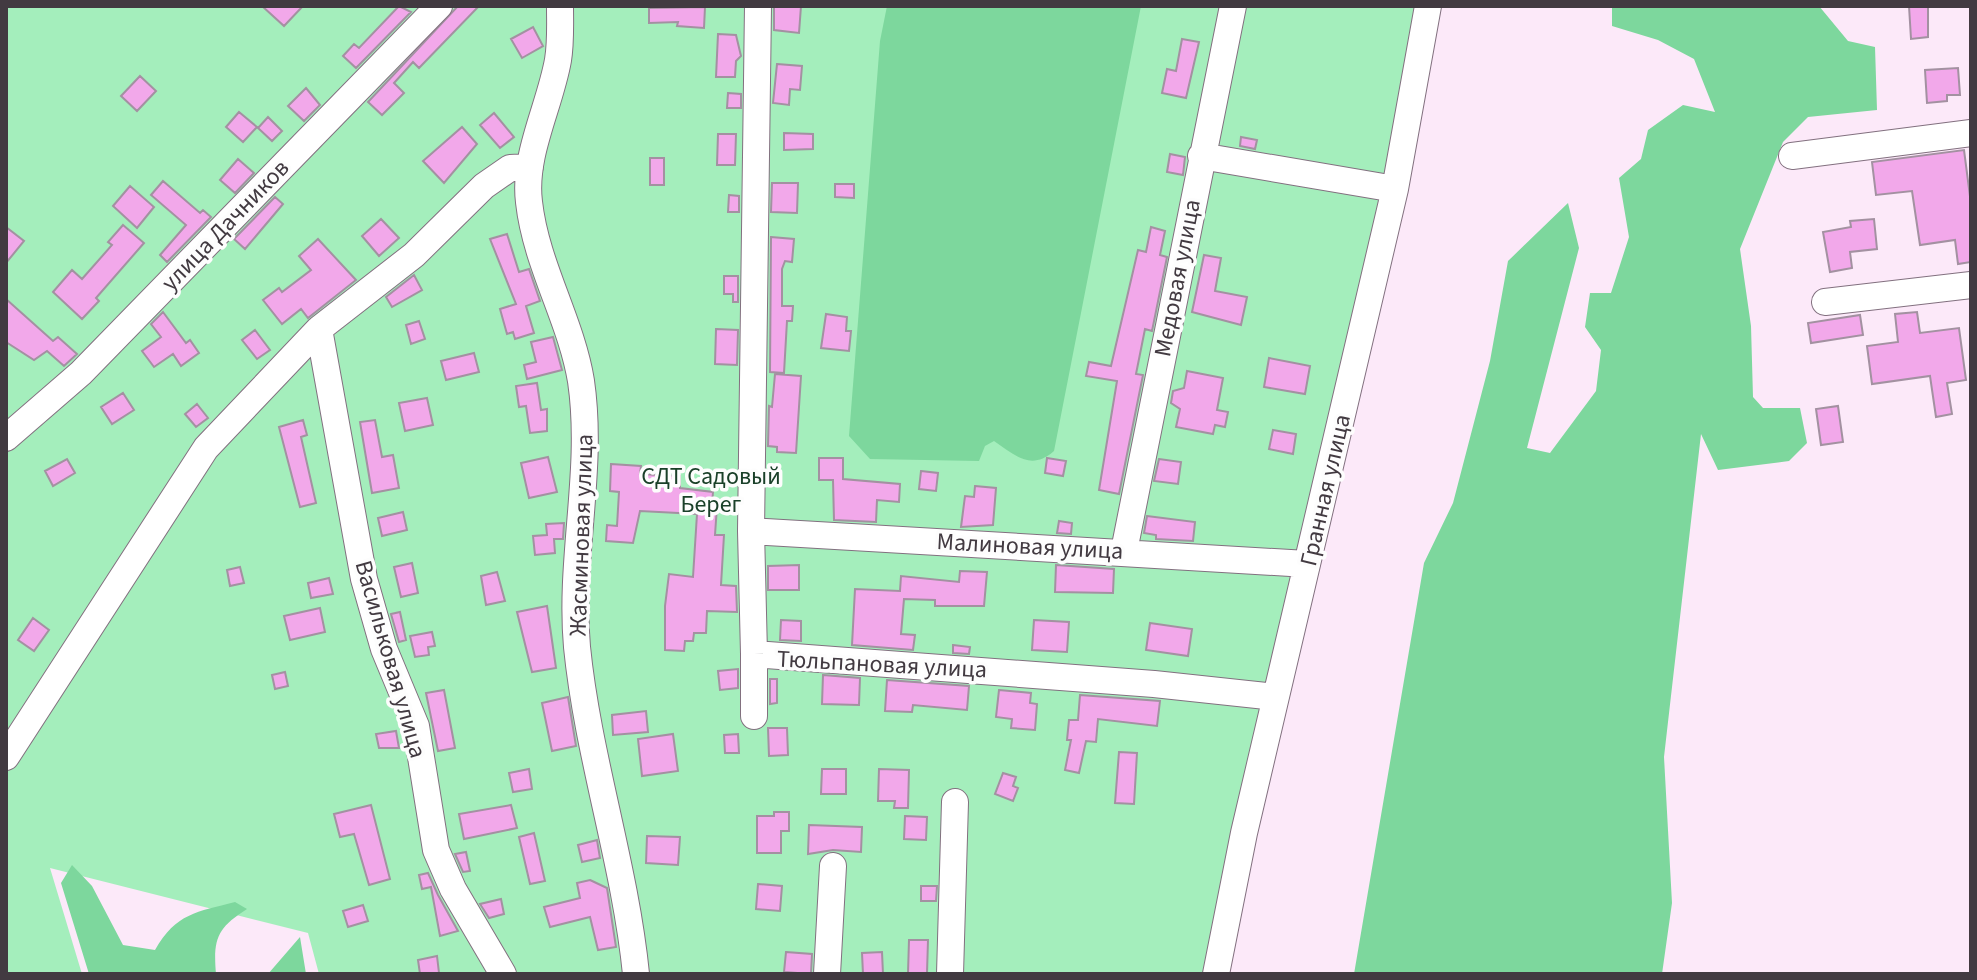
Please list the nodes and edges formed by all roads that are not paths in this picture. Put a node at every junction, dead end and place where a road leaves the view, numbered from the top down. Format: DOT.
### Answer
graph roads {
  1 [pos="439,6"];
  2 [pos="560,6"];
  3 [pos="758,6"];
  4 [pos="1233,6"];
  5 [pos="1428,6"];
  6 [pos="1971,133"];
  7 [pos="1201,156"];
  8 [pos="1792,156"];
  9 [pos="530,167"];
  10 [pos="1395,189"];
  11 [pos="1971,285"];
  12 [pos="1825,302"];
  13 [pos="319,329"];
  14 [pos="6,438"];
  15 [pos="751,531"];
  16 [pos="1124,551"];
  17 [pos="1307,564"];
  18 [pos="754,655"];
  19 [pos="1275,697"];
  20 [pos="754,716"];
  21 [pos="6,757"];
  22 [pos="955,802"];
  23 [pos="833,866"];
  24 [pos="503,974"];
  25 [pos="636,974"];
  26 [pos="827,974"];
  27 [pos="950,974"];
  28 [pos="1216,974"];
  1 -- 14 [label="street, улица Дачников"];
  2 -- 9 [label="street, Жасминовая улица"];
  3 -- 15 [label="street, Тюльпановая улица"];
  4 -- 7 [label="street, Медовая улица"];
  5 -- 10 [label="street, Гранная улица"];
  6 -- 8 [label="street"];
  7 -- 10 [label="street"];
  7 -- 16 [label="street, Медовая улица"];
  9 -- 13 [label="street"];
  9 -- 25 [label="street, Жасминовая улица"];
  10 -- 17 [label="street, Гранная улица"];
  11 -- 12 [label="street"];
  13 -- 21 [label="street"];
  13 -- 24 [label="street, Васильковая улица"];
  15 -- 16 [label="street, Малиновая улица"];
  15 -- 18 [label="street, Тюльпановая улица"];
  16 -- 17 [label="street, Малиновая улица"];
  17 -- 19 [label="street, Гранная улица"];
  18 -- 19 [label="street, Тюльпановая улица"];
  18 -- 20 [label="street"];
  19 -- 28 [label="street, Гранная улица"];
  22 -- 27 [label="street"];
  23 -- 26 [label="street"];
}
